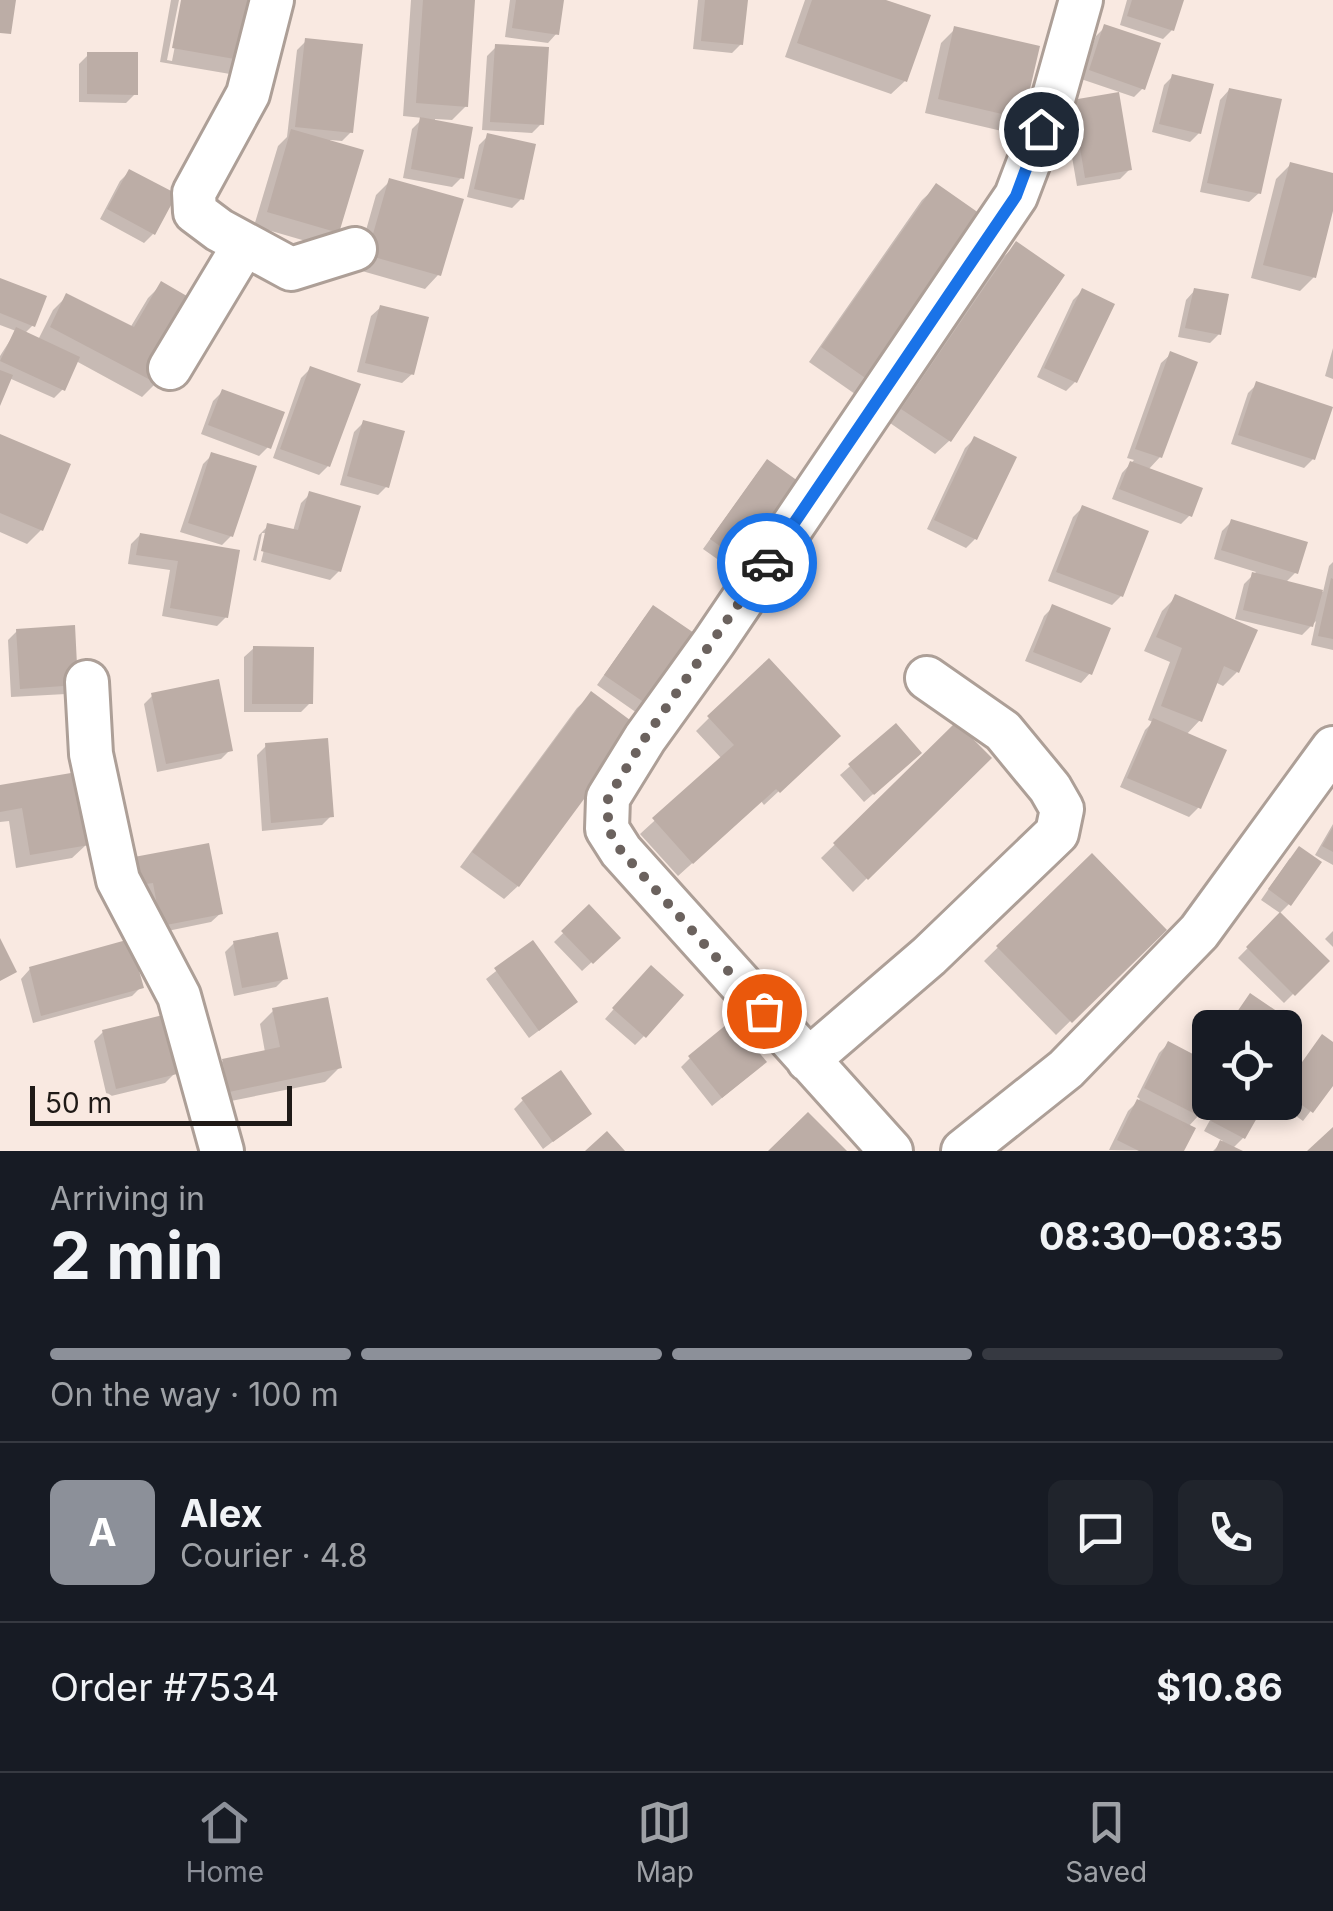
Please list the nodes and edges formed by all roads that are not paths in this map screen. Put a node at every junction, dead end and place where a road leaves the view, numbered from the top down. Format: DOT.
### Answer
graph roads {
  1 [pos="272,0"];
  2 [pos="1081,0"];
  3 [pos="244,245"];
  4 [pos="355,250"];
  5 [pos="170,368"];
  6 [pos="926,678"];
  7 [pos="87,682"];
  8 [pos="1333,748"];
  9 [pos="808,1060"];
  10 [pos="222,1151"];
  11 [pos="891,1151"];
  12 [pos="963,1151"];
  1 -- 3 [label="street"];
  2 -- 9 [label="street"];
  3 -- 4 [label="street"];
  3 -- 5 [label="street"];
  6 -- 9 [label="street"];
  7 -- 10 [label="street"];
  8 -- 12 [label="street"];
  9 -- 11 [label="street"];
}
